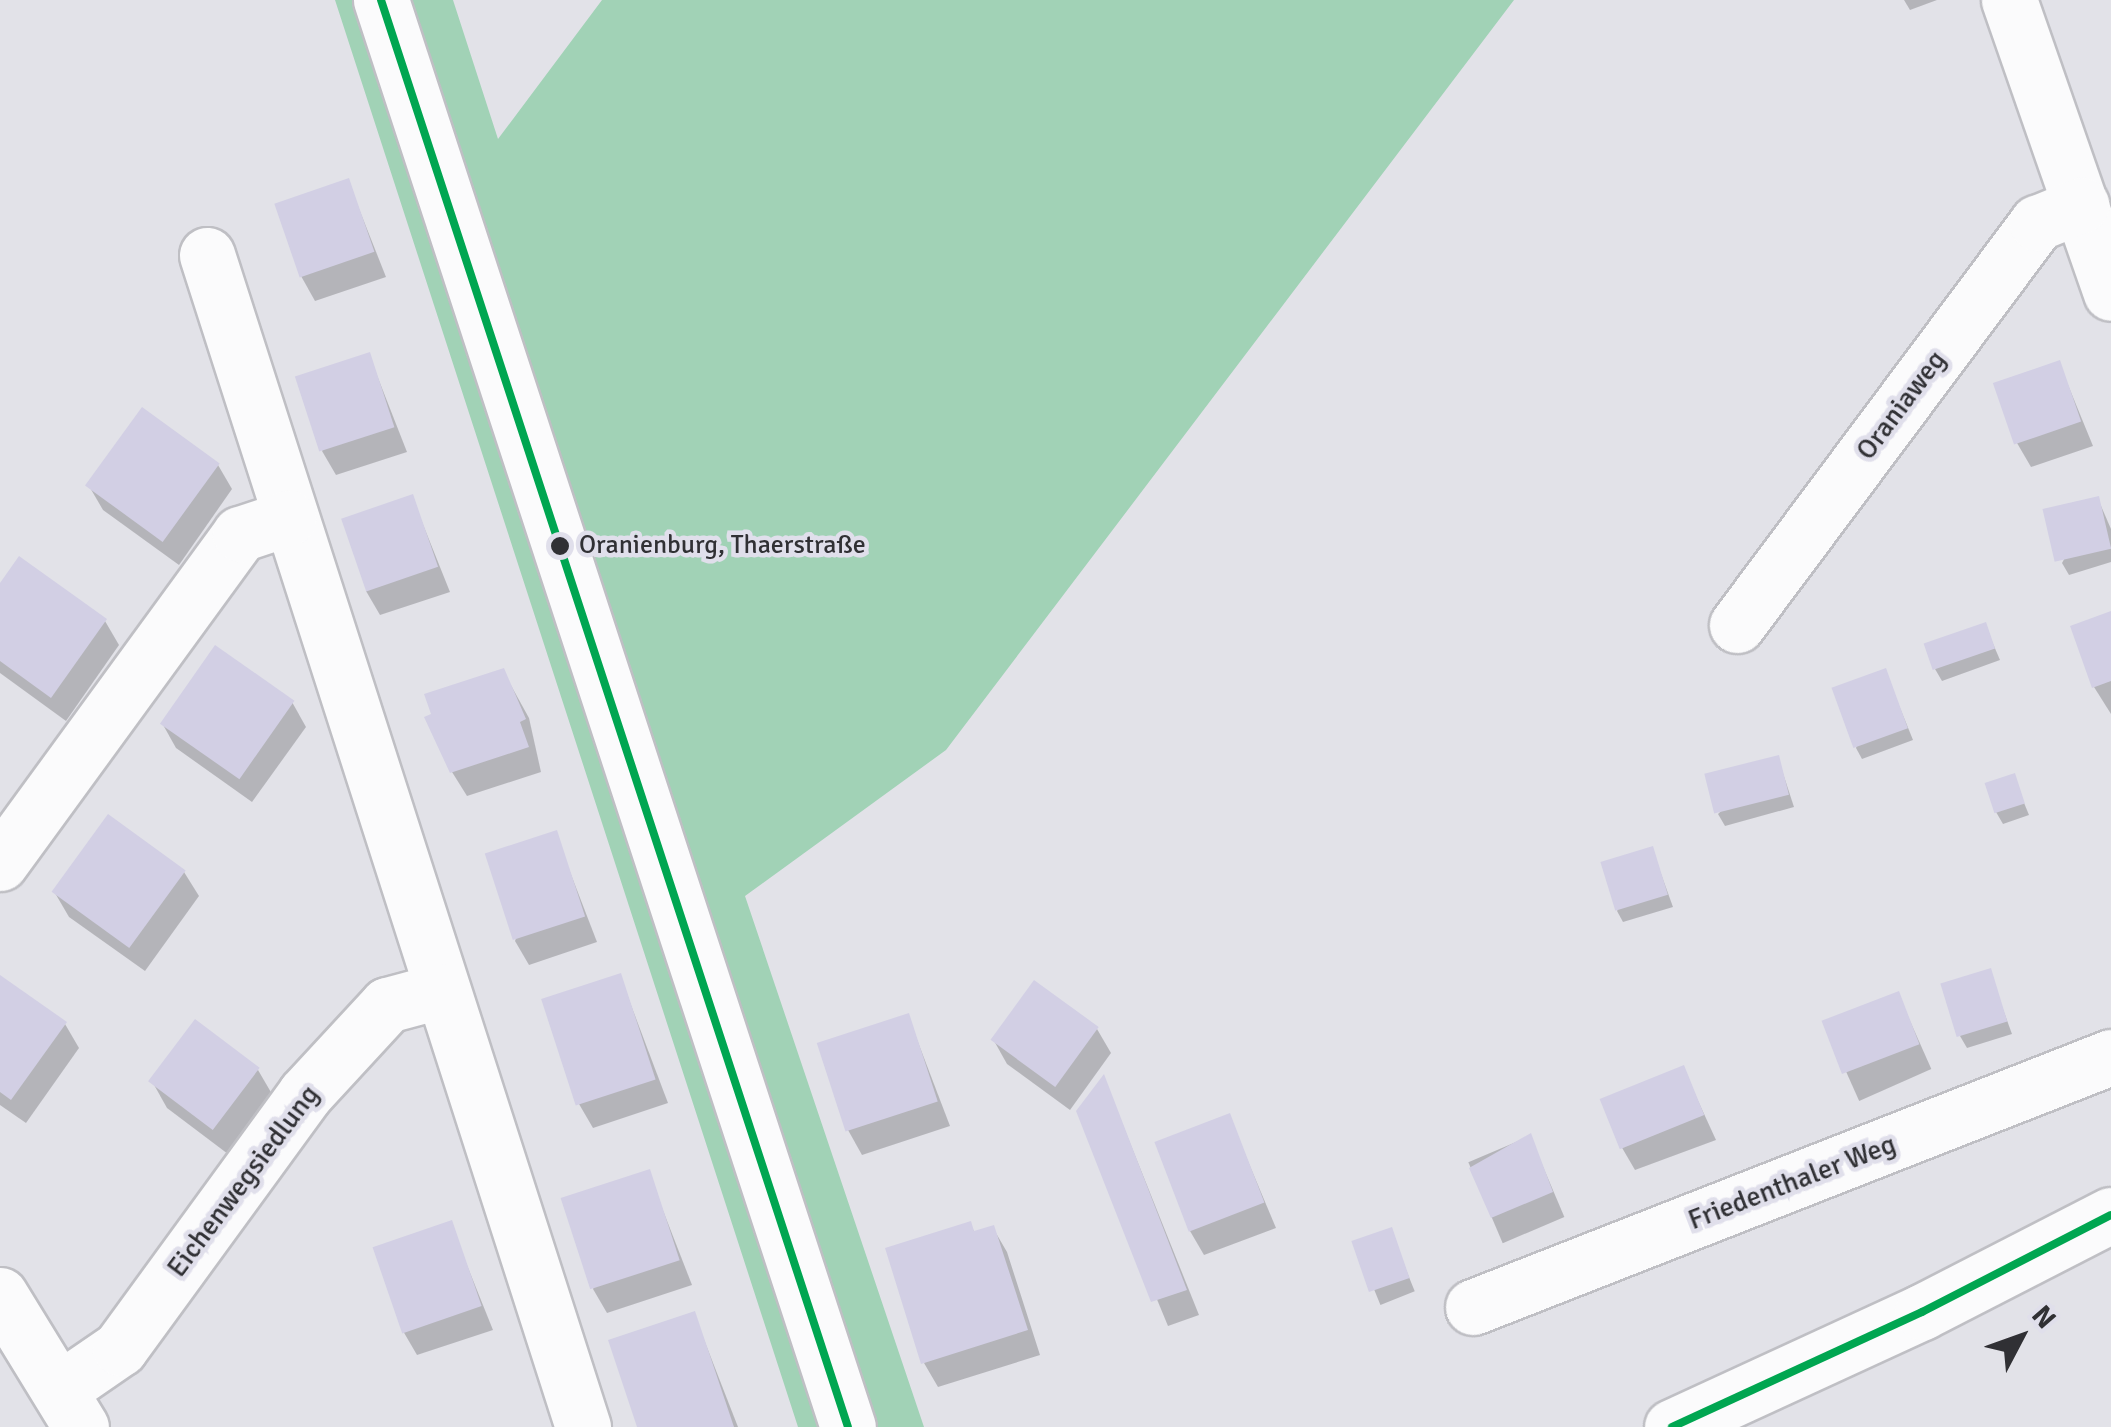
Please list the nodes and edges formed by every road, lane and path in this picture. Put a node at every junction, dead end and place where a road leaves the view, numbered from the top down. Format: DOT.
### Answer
graph roads {
  1 [pos="381,0"];
  2 [pos="2009,0"];
  3 [pos="2081,205"];
  4 [pos="207,255"];
  5 [pos="2111,293"];
  6 [pos="288,518"];
  7 [pos="1736,625"];
  8 [pos="0,863"];
  9 [pos="440,991"];
  10 [pos="2111,1056"];
  11 [pos="2111,1215"];
  12 [pos="0,1294"];
  13 [pos="1473,1307"];
  14 [pos="70,1408"];
  15 [pos="583,1427"];
  16 [pos="848,1427"];
  17 [pos="1672,1427"];
  1 -- 16 [label="street"];
  2 -- 3 [label="street"];
  3 -- 5 [label="street"];
  3 -- 7 [label="street, Oraniaweg"];
  4 -- 6 [label="street"];
  6 -- 8 [label="street"];
  6 -- 9 [label="street"];
  9 -- 14 [label="street, Eichenwegsiedlung"];
  9 -- 15 [label="street"];
  10 -- 13 [label="street, Friedenthaler Weg"];
  11 -- 17 [label="street"];
  12 -- 14 [label="street, Eichenwegsiedlung"];
}
